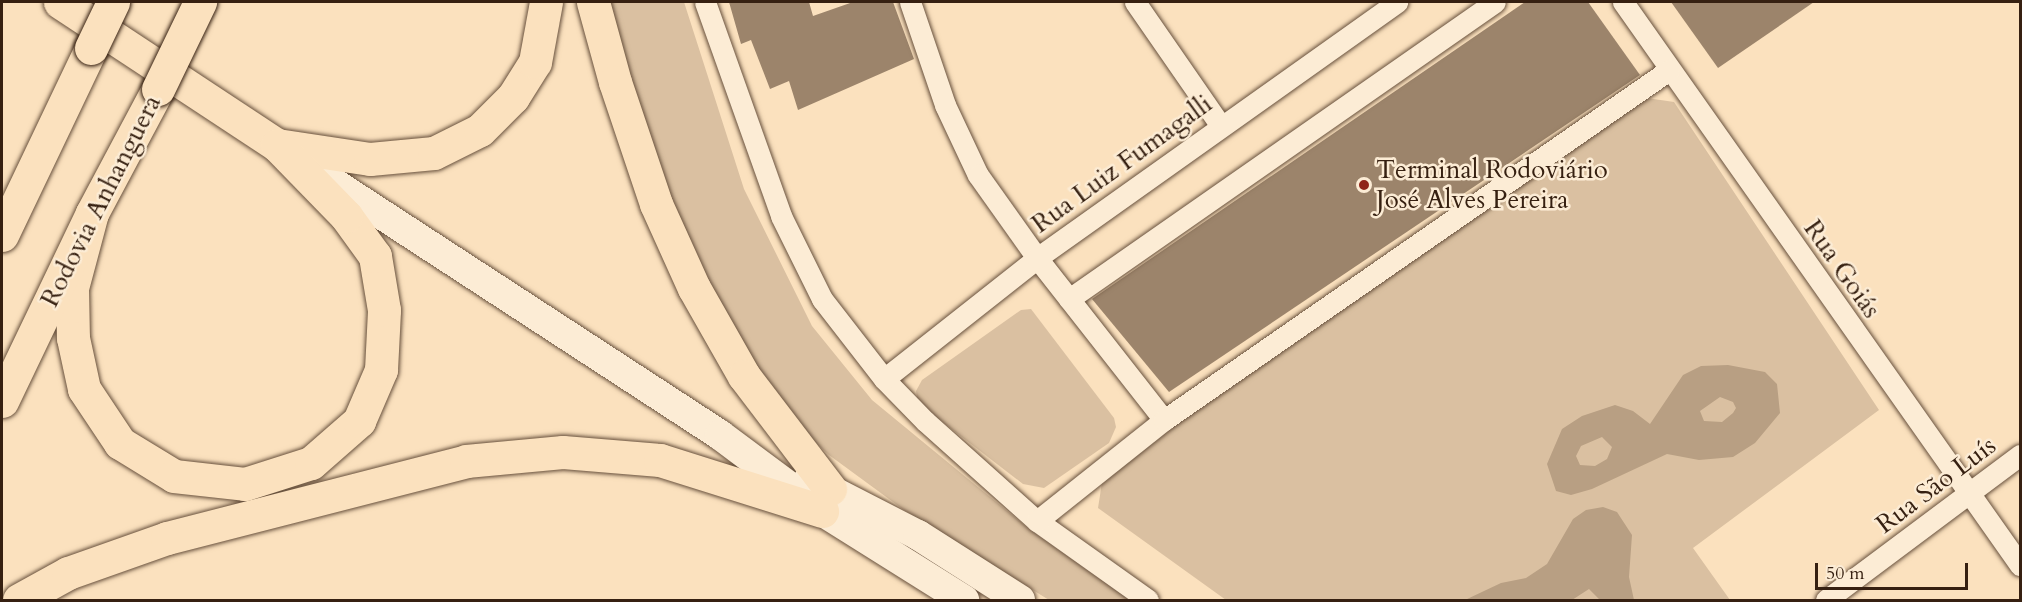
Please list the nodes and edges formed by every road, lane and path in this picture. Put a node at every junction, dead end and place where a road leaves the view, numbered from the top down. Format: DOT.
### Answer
graph roads {
  1 [pos="60,2"];
  2 [pos="112,2"];
  3 [pos="200,2"];
  4 [pos="546,2"];
  5 [pos="593,2"];
  6 [pos="705,2"];
  7 [pos="910,2"];
  8 [pos="1135,2"];
  9 [pos="1495,2"];
  10 [pos="1623,2"];
  11 [pos="1390,4"];
  12 [pos="1669,70"];
  13 [pos="60,114"];
  14 [pos="1221,126"];
  15 [pos="277,145"];
  16 [pos="2,192"];
  17 [pos="92,213"];
  18 [pos="2,235"];
  19 [pos="1037,258"];
  20 [pos="1069,299"];
  21 [pos="884,379"];
  22 [pos="2,401"];
  23 [pos="1164,420"];
  24 [pos="2020,455"];
  25 [pos="1968,496"];
  26 [pos="826,500"];
  27 [pos="1037,521"];
  28 [pos="2020,566"];
  29 [pos="19,600"];
  30 [pos="964,600"];
  31 [pos="1020,600"];
  32 [pos="1148,600"];
  33 [pos="1826,600"];
  1 -- 15 [label="main road"];
  2 -- 13 [label="main road, bridge"];
  3 -- 17 [label="main road, Rodovia Anhanguera, bridge"];
  4 -- 15 [label="main road"];
  5 -- 26 [label="main road"];
  6 -- 21 [label="street"];
  7 -- 19 [label="street"];
  8 -- 14 [label="street"];
  9 -- 20 [label="street"];
  10 -- 12 [label="street, Rua Goiás"];
  11 -- 14 [label="street, Rua Luiz Fumagalli"];
  12 -- 23 [label="street"];
  12 -- 25 [label="street, Rua Goiás"];
  13 -- 16 [label="main road"];
  13 -- 18 [label="main road"];
  14 -- 19 [label="street, Rua Luiz Fumagalli"];
  15 -- 17 [label="main road"];
  15 -- 26 [label="main road"];
  17 -- 22 [label="main road, Rodovia Anhanguera"];
  19 -- 20 [label="street"];
  19 -- 21 [label="street, Rua Luiz Fumagalli"];
  20 -- 23 [label="street"];
  21 -- 27 [label="street"];
  23 -- 27 [label="street"];
  24 -- 25 [label="street, Rua São Luís"];
  25 -- 28 [label="street, Rua Goiás"];
  25 -- 33 [label="street, Rua São Luís"];
  26 -- 29 [label="main road"];
  26 -- 30 [label="main road"];
  26 -- 31 [label="main road"];
  27 -- 32 [label="street"];
}
